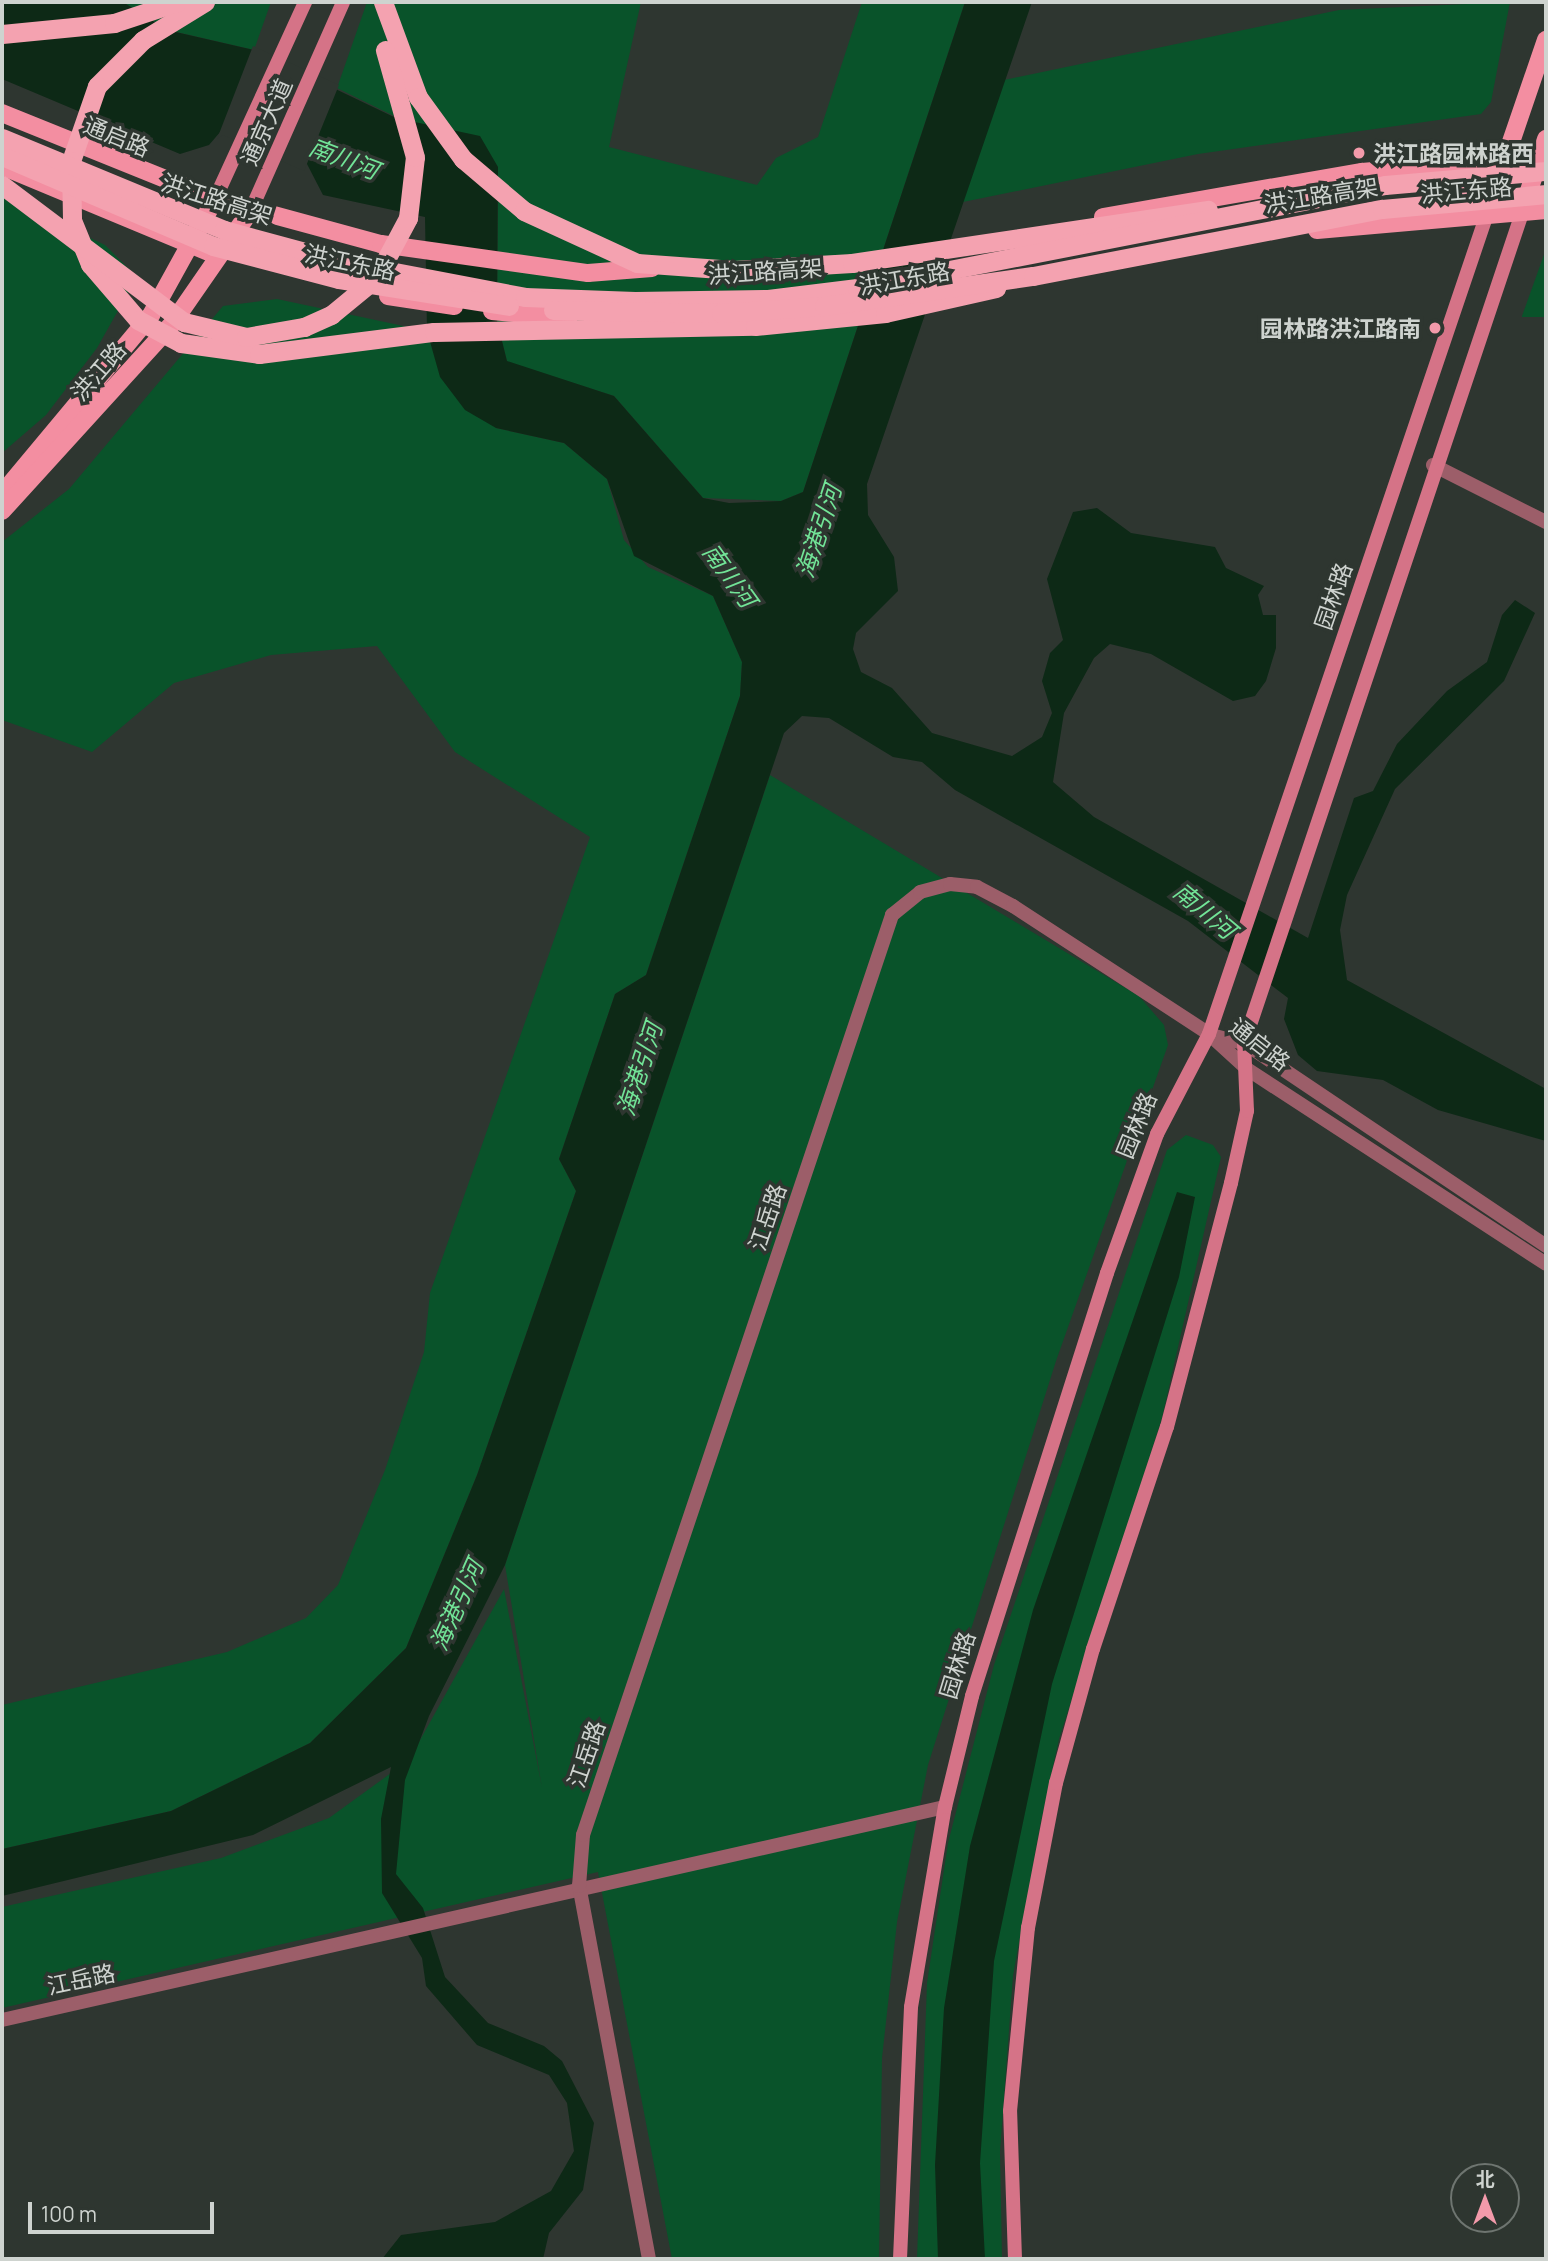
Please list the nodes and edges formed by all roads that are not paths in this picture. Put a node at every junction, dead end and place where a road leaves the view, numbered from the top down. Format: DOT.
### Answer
graph roads {
  1 [pos="177,2"];
  2 [pos="205,2"];
  3 [pos="305,2"];
  4 [pos="343,2"];
  5 [pos="373,2"];
  6 [pos="383,2"];
  7 [pos="2,34"];
  8 [pos="1546,40"];
  9 [pos="2,113"];
  10 [pos="2,138"];
  11 [pos="2,156"];
  12 [pos="1545,156"];
  13 [pos="1506,157"];
  14 [pos="2,166"];
  15 [pos="2,185"];
  16 [pos="1546,194"];
  17 [pos="215,199"];
  18 [pos="1289,202"];
  19 [pos="251,210"];
  20 [pos="1523,210"];
  21 [pos="1546,210"];
  22 [pos="1487,214"];
  23 [pos="188,247"];
  24 [pos="224,258"];
  25 [pos="1033,276"];
  26 [pos="1433,465"];
  27 [pos="2,494"];
  28 [pos="2,511"];
  29 [pos="1546,522"];
  30 [pos="1209,1034"];
  31 [pos="1244,1043"];
  32 [pos="1247,1069"];
  33 [pos="1546,1246"];
  34 [pos="1546,1264"];
  35 [pos="945,1807"];
  36 [pos="579,1886"];
  37 [pos="2,2021"];
  38 [pos="649,2259"];
  39 [pos="900,2259"];
  40 [pos="1014,2259"];
  1 -- 7 [label="highway"];
  2 -- 25 [label="highway"];
  3 -- 17 [label="main road, 通京大道"];
  4 -- 19 [label="main road, 通京大道"];
  5 -- 15 [label="highway"];
  6 -- 18 [label="highway"];
  8 -- 13 [label="main road, 园林路"];
  9 -- 17 [label="main road, 通启路"];
  10 -- 18 [label="highway, 洪江路高架"];
  11 -- 25 [label="highway, 洪江路高架"];
  12 -- 13 [label="main road, 洪江东路"];
  12 -- 18 [label="highway, 洪江路高架"];
  12 -- 20 [label="main road"];
  13 -- 19 [label="main road, 洪江东路"];
  13 -- 22 [label="main road, 园林路"];
  14 -- 23 [label="main road"];
  16 -- 25 [label="highway, 洪江路高架"];
  17 -- 19 [label="main road, 洪江东路"];
  17 -- 23 [label="main road, 通京大道"];
  19 -- 24 [label="main road, 通京大道"];
  20 -- 21 [label="main road, 洪江东路"];
  20 -- 22 [label="main road, 洪江东路"];
  20 -- 26 [label="main road"];
  22 -- 24 [label="main road, 洪江东路"];
  22 -- 30 [label="main road, 园林路"];
  23 -- 24 [label="main road, 洪江东路"];
  23 -- 27 [label="main road, 洪江路"];
  24 -- 28 [label="main road, 洪江路"];
  26 -- 29 [label="street"];
  26 -- 31 [label="main road"];
  30 -- 31 [label="street, 通启路"];
  30 -- 32 [label="street, 通启路"];
  30 -- 35 [label="main road, 园林路"];
  30 -- 36 [label="street, 江岳路"];
  31 -- 32 [label="main road"];
  31 -- 33 [label="street, 通启路"];
  32 -- 34 [label="street, 通启路"];
  32 -- 40 [label="main road"];
  35 -- 36 [label="street"];
  35 -- 39 [label="main road, 园林路"];
  36 -- 37 [label="street, 江岳路"];
  36 -- 38 [label="street, 江岳路"];
}
